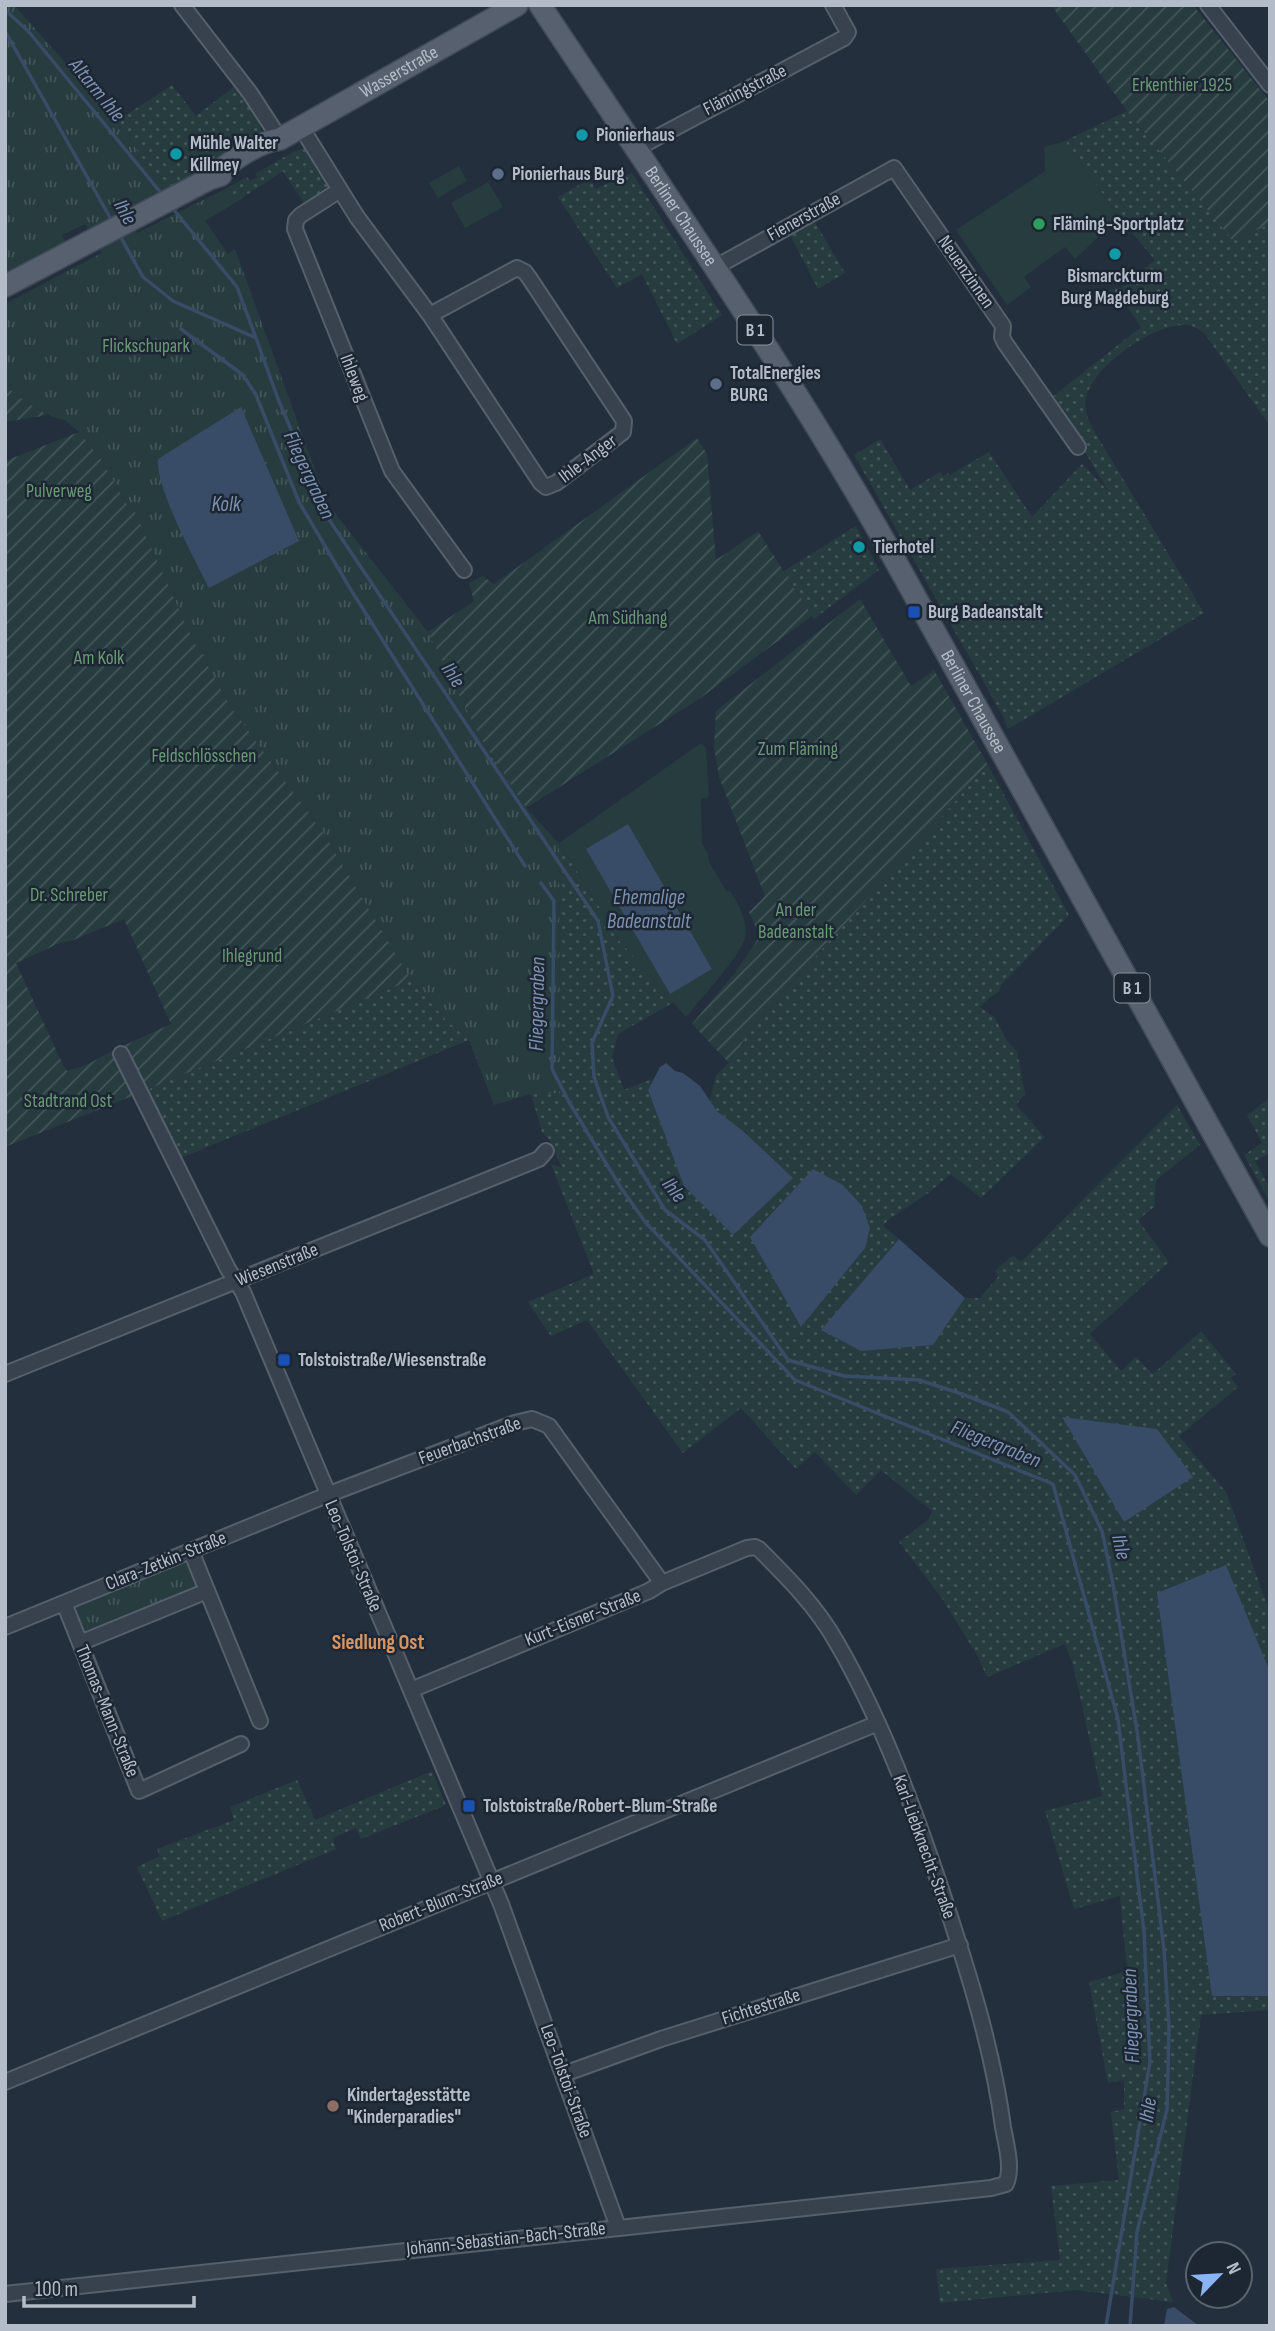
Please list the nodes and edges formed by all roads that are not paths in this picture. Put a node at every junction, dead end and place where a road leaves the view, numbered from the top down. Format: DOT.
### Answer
graph roads {
  1 [pos="182,5"];
  2 [pos="516,5"];
  3 [pos="540,5"];
  4 [pos="833,5"];
  5 [pos="1208,5"];
  6 [pos="1270,85"];
  7 [pos="301,128"];
  8 [pos="280,139"];
  9 [pos="637,148"];
  10 [pos="894,167"];
  11 [pos="340,190"];
  12 [pos="714,268"];
  13 [pos="5,286"];
  14 [pos="430,315"];
  15 [pos="1077,447"];
  16 [pos="464,570"];
  17 [pos="121,1054"];
  18 [pos="546,1151"];
  19 [pos="1270,1236"];
  20 [pos="237,1281"];
  21 [pos="5,1374"];
  22 [pos="327,1495"];
  23 [pos="755,1547"];
  24 [pos="191,1551"];
  25 [pos="662,1583"];
  26 [pos="207,1591"];
  27 [pos="64,1603"];
  28 [pos="5,1628"];
  29 [pos="80,1643"];
  30 [pos="411,1690"];
  31 [pos="260,1721"];
  32 [pos="878,1724"];
  33 [pos="241,1744"];
  34 [pos="492,1881"];
  35 [pos="960,1945"];
  36 [pos="564,2074"];
  37 [pos="5,2082"];
  38 [pos="1006,2184"];
  39 [pos="618,2227"];
  40 [pos="5,2294"];
  1 -- 8 [label="street"];
  2 -- 7 [label="main road, Wasserstraße"];
  3 -- 9 [label="main road, Berliner Chaussee / B 1"];
  4 -- 9 [label="street, Flämingstraße"];
  5 -- 6 [label="street"];
  7 -- 8 [label="main road, Wasserstraße"];
  7 -- 11 [label="street, Ihle-Anger"];
  8 -- 13 [label="main road, Wasserstraße"];
  9 -- 12 [label="main road, Berliner Chaussee / B 1"];
  10 -- 12 [label="street, Fienerstraße"];
  10 -- 15 [label="street, Neuenzinnen"];
  11 -- 14 [label="street, Ihle-Anger"];
  11 -- 16 [label="street, Ihleweg"];
  12 -- 19 [label="main road, Berliner Chaussee / B 1"];
  14 -- 14 [label="street, Ihle-Anger"];
  17 -- 20 [label="street, Leo-Tolstoi-Straße"];
  18 -- 20 [label="street, Wiesenstraße"];
  20 -- 21 [label="street, Wiesenstraße"];
  20 -- 22 [label="street, Leo-Tolstoi-Straße"];
  22 -- 24 [label="street, Clara-Zetkin-Straße"];
  22 -- 25 [label="street, Feuerbachstraße"];
  22 -- 30 [label="street, Leo-Tolstoi-Straße"];
  23 -- 25 [label="street, Kurt-Eisner-Straße"];
  23 -- 32 [label="street, Karl-Liebknecht-Straße"];
  24 -- 26 [label="street"];
  24 -- 27 [label="street, Clara-Zetkin-Straße"];
  25 -- 30 [label="street, Kurt-Eisner-Straße"];
  26 -- 29 [label="street"];
  26 -- 31 [label="street"];
  27 -- 28 [label="street, Clara-Zetkin-Straße"];
  27 -- 29 [label="street, Thomas-Mann-Straße"];
  29 -- 33 [label="street, Thomas-Mann-Straße"];
  30 -- 34 [label="street, Leo-Tolstoi-Straße"];
  32 -- 34 [label="street, Robert-Blum-Straße"];
  32 -- 35 [label="street, Karl-Liebknecht-Straße"];
  34 -- 36 [label="street, Leo-Tolstoi-Straße"];
  34 -- 37 [label="street, Robert-Blum-Straße"];
  35 -- 36 [label="street, Fichtestraße"];
  35 -- 38 [label="street, Karl-Liebknecht-Straße"];
  36 -- 39 [label="street, Leo-Tolstoi-Straße"];
  38 -- 39 [label="street, Johann-Sebastian-Bach-Straße"];
  39 -- 40 [label="street, Johann-Sebastian-Bach-Straße"];
}
